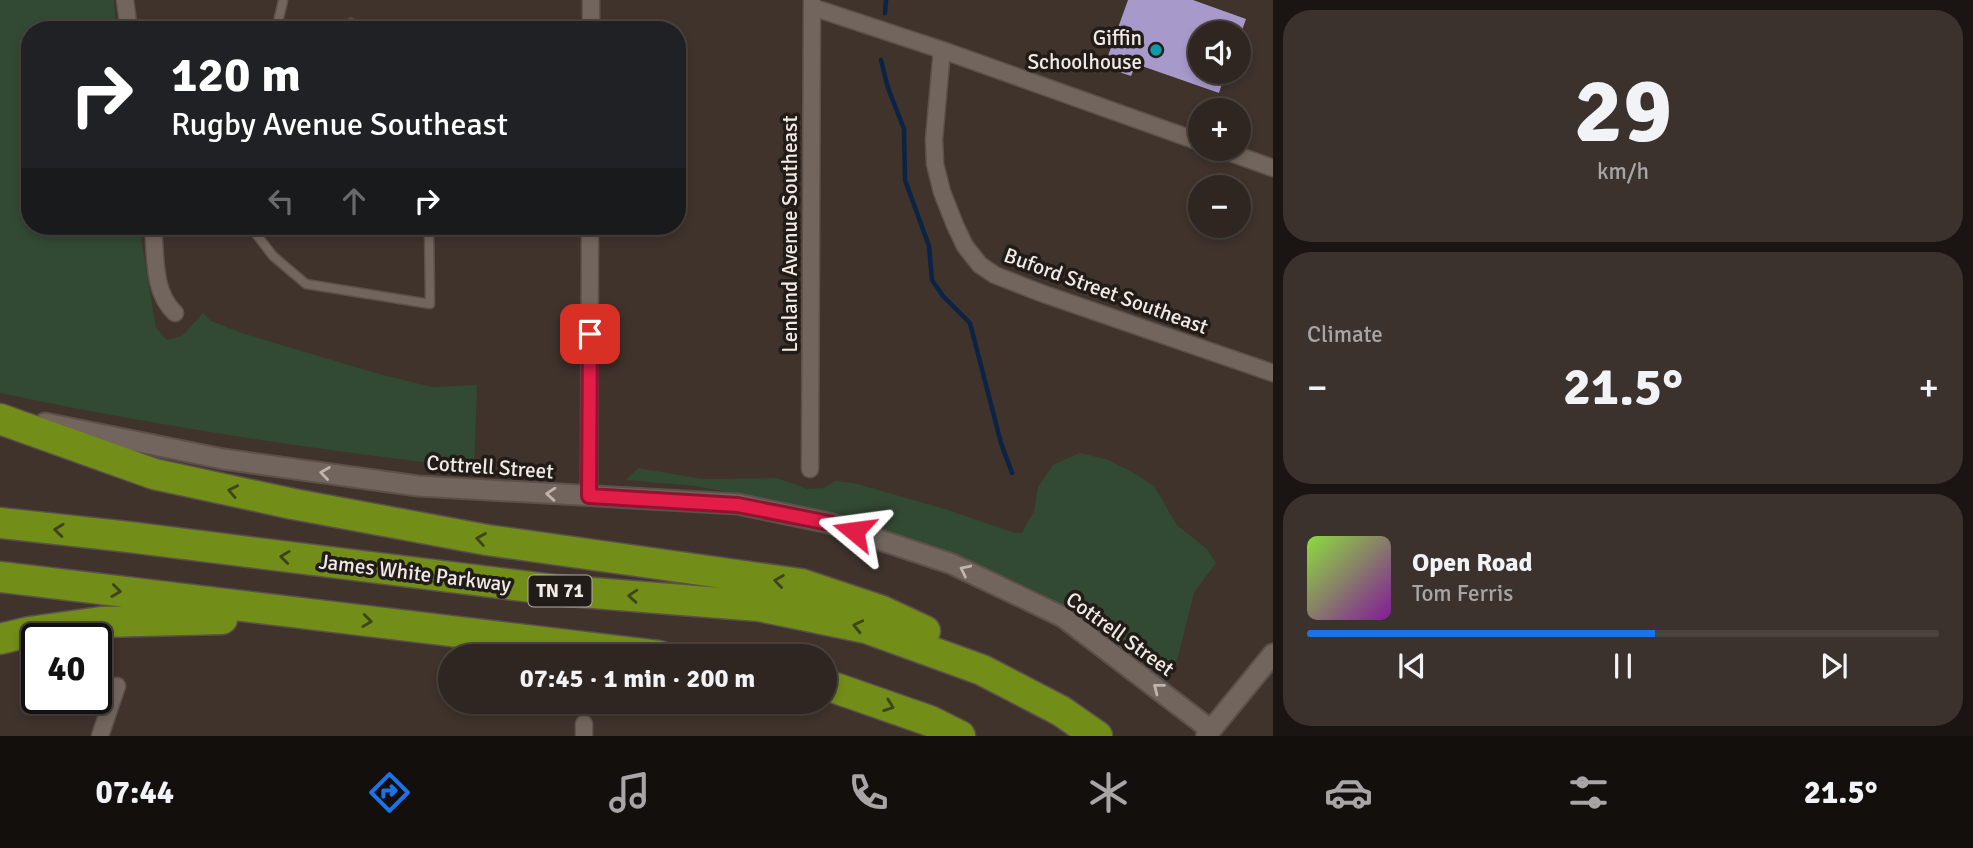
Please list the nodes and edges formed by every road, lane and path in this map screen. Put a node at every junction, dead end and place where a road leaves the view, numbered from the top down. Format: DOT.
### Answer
graph roads {
  1 [pos="125,0"];
  2 [pos="592,0"];
  3 [pos="283,1"];
  4 [pos="812,4"];
  5 [pos="128,21"];
  6 [pos="278,21"];
  7 [pos="591,21"];
  8 [pos="942,50"];
  9 [pos="1188,138"];
  10 [pos="1251,160"];
  11 [pos="1273,168"];
  12 [pos="154,235"];
  13 [pos="257,235"];
  14 [pos="429,235"];
  15 [pos="590,235"];
  16 [pos="175,313"];
  17 [pos="1273,373"];
  18 [pos="0,414"];
  19 [pos="0,419"];
  20 [pos="810,469"];
  21 [pos="589,496"];
  22 [pos="0,523"];
  23 [pos="0,577"];
  24 [pos="324,616"];
  25 [pos="0,639"];
  26 [pos="558,644"];
  27 [pos="1273,654"];
  28 [pos="117,686"];
  29 [pos="837,689"];
  30 [pos="1061,711"];
  31 [pos="1211,734"];
  32 [pos="100,736"];
  33 [pos="960,736"];
  34 [pos="1097,736"];
  1 -- 5 [label="street"];
  2 -- 7 [label="street"];
  3 -- 6 [label="lane"];
  4 -- 8 [label="street"];
  4 -- 20 [label="street, Lenland Avenue Southeast"];
  8 -- 9 [label="street"];
  8 -- 17 [label="street, Buford Street Southeast"];
  10 -- 11 [label="street"];
  12 -- 16 [label="street"];
  13 -- 14 [label="lane"];
  15 -- 21 [label="street"];
  21 -- 18 [label="street, Cottrell Street, one-way"];
  30 -- 19 [label="highway, one-way"];
  31 -- 21 [label="street, Cottrell Street, one-way"];
  30 -- 22 [label="highway, James White Parkway / TN 71, one-way"];
  23 -- 24 [label="highway, one-way"];
  24 -- 25 [label="highway"];
  24 -- 26 [label="highway, one-way"];
  27 -- 31 [label="street"];
  28 -- 32 [label="street"];
  29 -- 33 [label="highway, one-way"];
  30 -- 34 [label="highway, James White Parkway / TN 71"];
}
